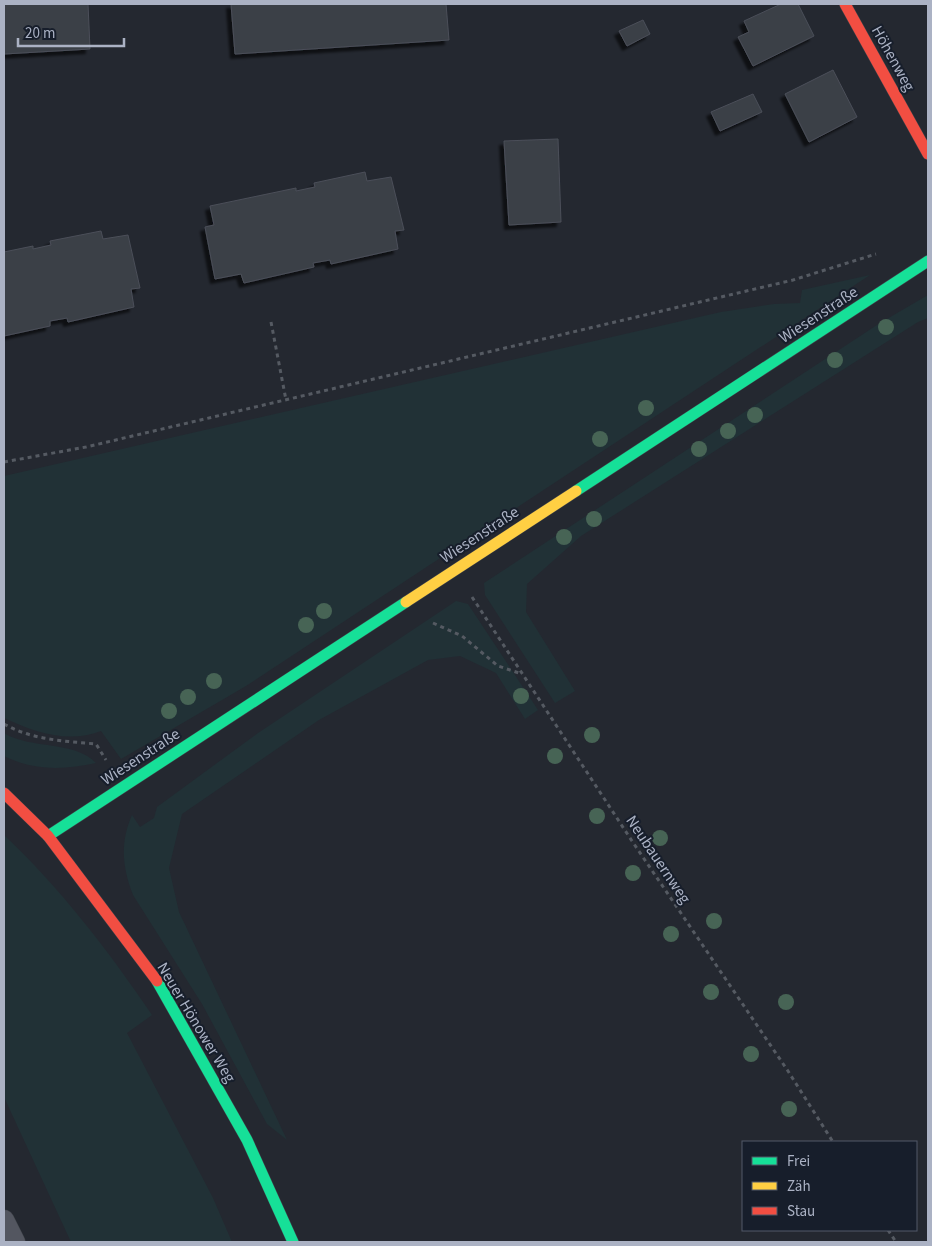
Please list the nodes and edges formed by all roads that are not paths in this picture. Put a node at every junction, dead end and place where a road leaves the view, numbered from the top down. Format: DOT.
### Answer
graph roads {
  1 [pos="845,4"];
  2 [pos="928,154"];
  3 [pos="928,261"];
  4 [pos="4,793"];
  5 [pos="48,836"];
  6 [pos="4,1220"];
  7 [pos="14,1242"];
  8 [pos="293,1242"];
  1 -- 2 [label="street, Höhenweg"];
  3 -- 5 [label="street, Wiesenstraße"];
  4 -- 5 [label="street, Neuer Hönower Weg"];
  5 -- 8 [label="street, Neuer Hönower Weg"];
  6 -- 7 [label="lane"];
}
